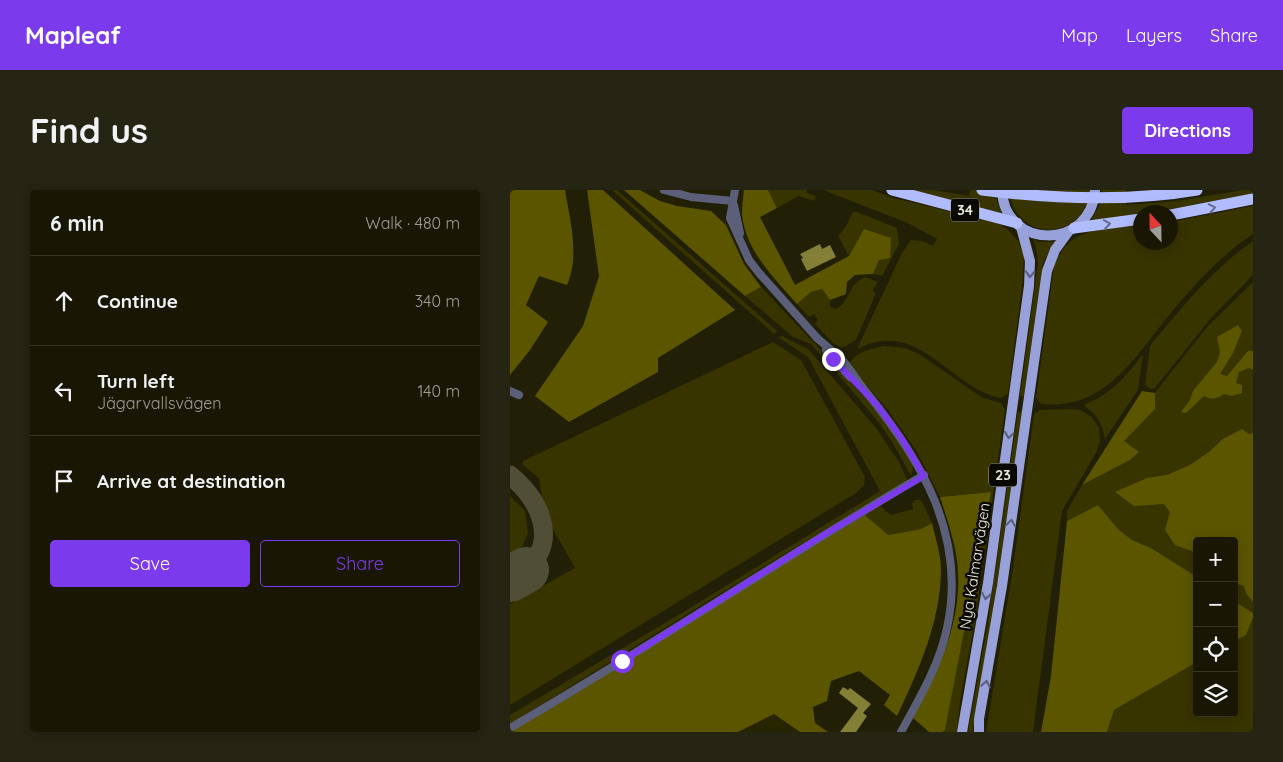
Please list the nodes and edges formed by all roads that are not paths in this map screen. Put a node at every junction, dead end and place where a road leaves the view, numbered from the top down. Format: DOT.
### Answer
graph roads {
  1 [pos="664,190"];
  2 [pos="735,190"];
  3 [pos="892,190"];
  4 [pos="982,190"];
  5 [pos="1002,190"];
  6 [pos="1095,190"];
  7 [pos="1197,190"];
  8 [pos="1253,199"];
  9 [pos="733,201"];
  10 [pos="1178,213"];
  11 [pos="1133,220"];
  12 [pos="1019,225"];
  13 [pos="1071,230"];
  14 [pos="510,391"];
  15 [pos="518,395"];
  16 [pos="924,476"];
  17 [pos="510,728"];
  18 [pos="901,732"];
  19 [pos="962,732"];
  20 [pos="979,732"];
  1 -- 9 [label="street"];
  2 -- 9 [label="street"];
  3 -- 12 [label="highway, 34"];
  4 -- 7 [label="highway"];
  5 -- 12 [label="main road, Nya Kalmarvägen / 23"];
  6 -- 13 [label="main road, Nya Kalmarvägen / 23"];
  10 -- 8 [label="highway, one-way"];
  9 -- 16 [label="street"];
  13 -- 11 [label="highway, one-way"];
  12 -- 13 [label="main road"];
  12 -- 19 [label="main road, Nya Kalmarvägen / 23, one-way"];
  20 -- 13 [label="main road, Nya Kalmarvägen / 23, one-way"];
  14 -- 15 [label="street"];
  16 -- 17 [label="street"];
  16 -- 18 [label="street"];
}
